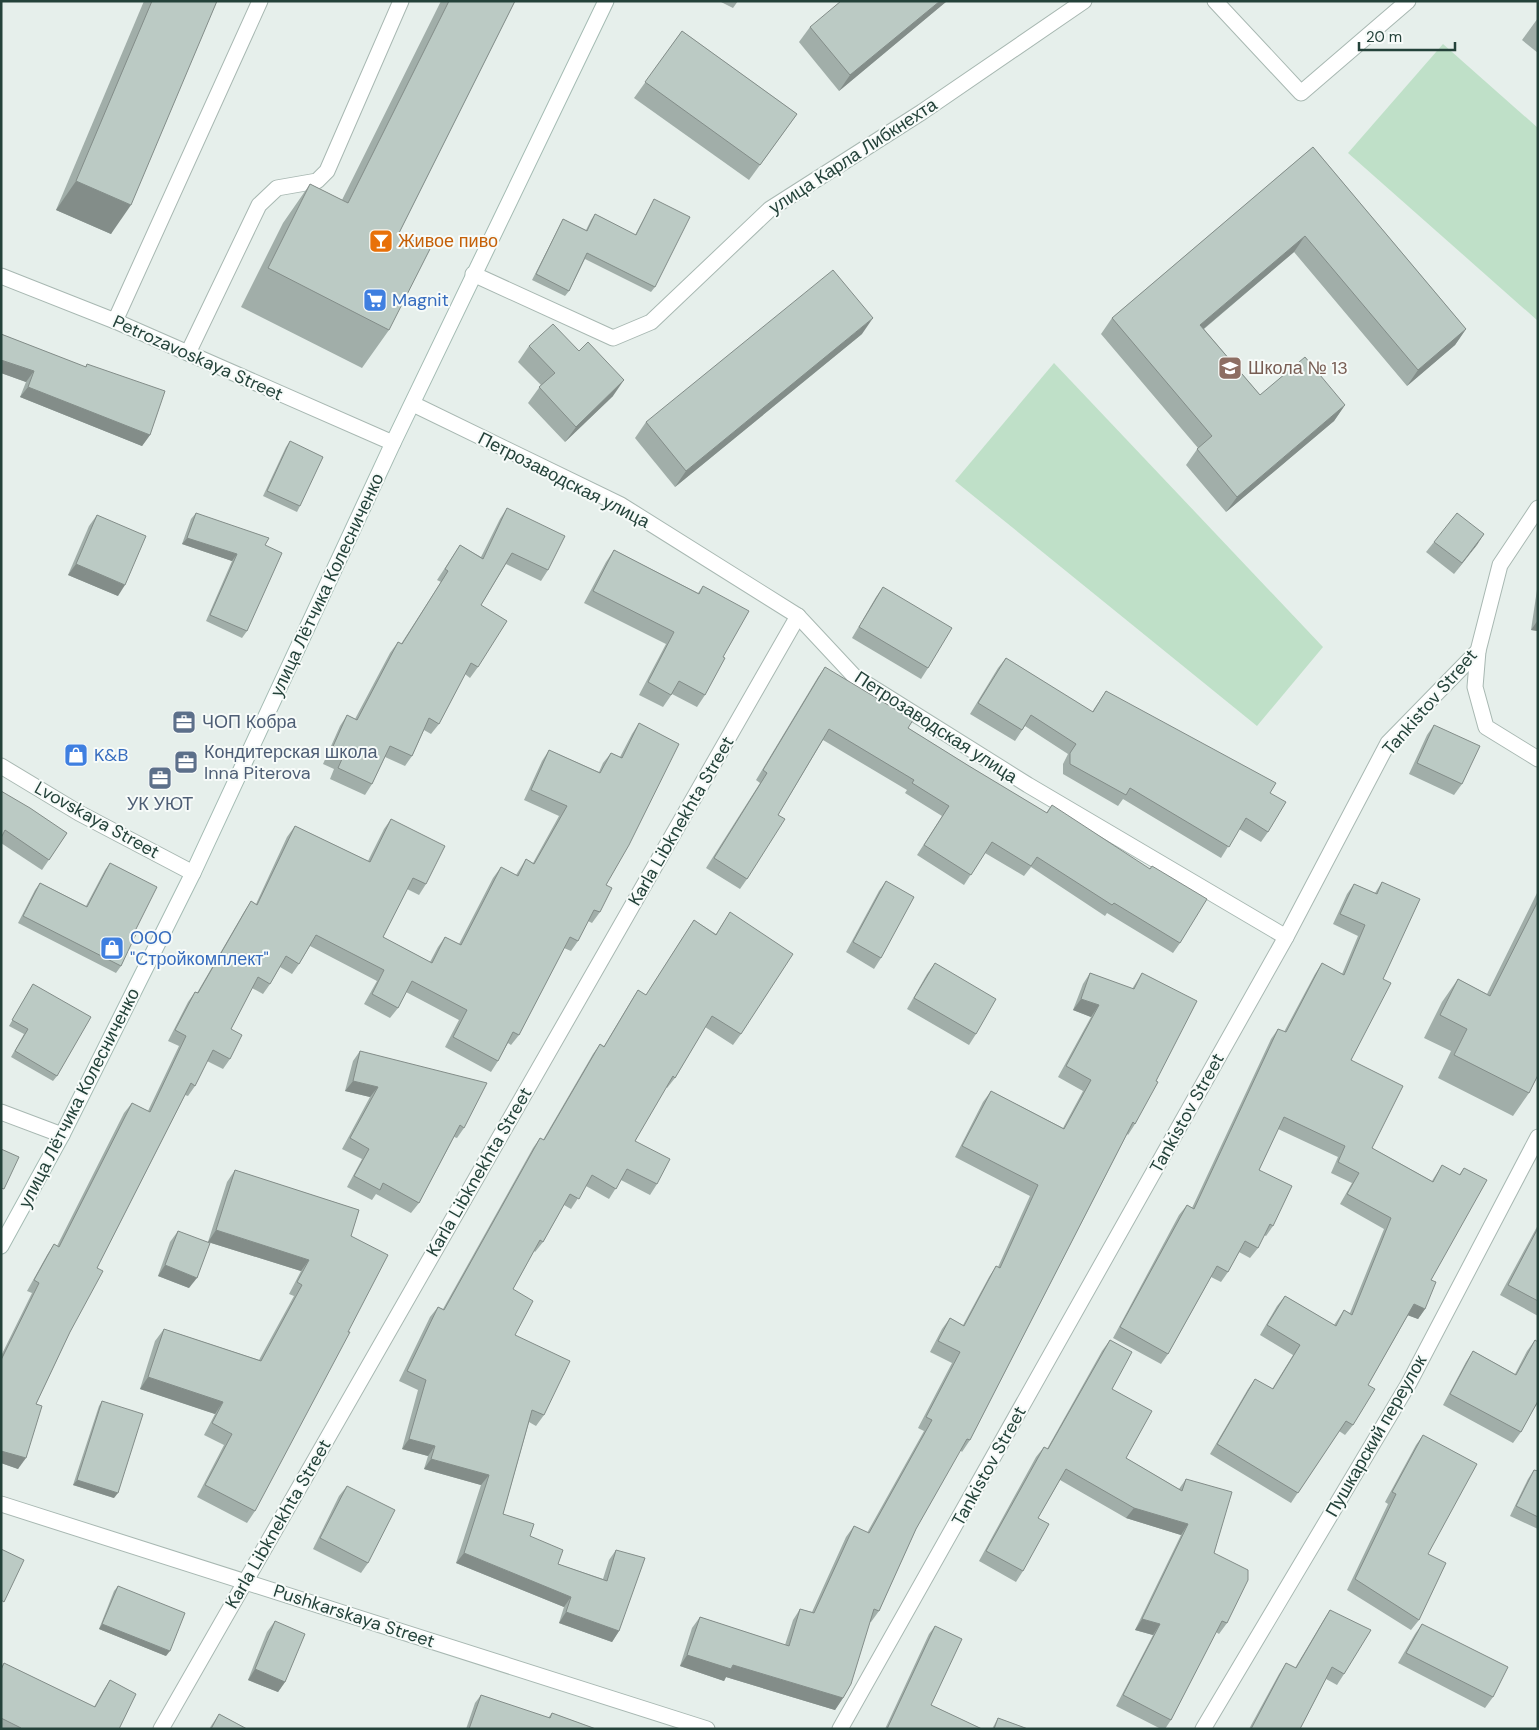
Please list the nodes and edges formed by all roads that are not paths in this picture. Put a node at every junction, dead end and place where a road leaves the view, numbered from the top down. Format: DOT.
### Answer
graph roads {
  1 [pos="260,1"];
  2 [pos="400,1"];
  3 [pos="606,1"];
  4 [pos="1084,1"];
  5 [pos="1215,1"];
  6 [pos="1408,1"];
  7 [pos="473,274"];
  8 [pos="1,276"];
  9 [pos="115,321"];
  10 [pos="188,353"];
  11 [pos="413,404"];
  12 [pos="393,443"];
  13 [pos="1538,508"];
  14 [pos="798,616"];
  15 [pos="1478,651"];
  16 [pos="1538,759"];
  17 [pos="1,766"];
  18 [pos="193,873"];
  19 [pos="1286,937"];
  20 [pos="1,1112"];
  21 [pos="62,1135"];
  22 [pos="1538,1137"];
  23 [pos="1,1246"];
  24 [pos="1,1504"];
  25 [pos="245,1581"];
  26 [pos="161,1729"];
  27 [pos="707,1729"];
  28 [pos="840,1729"];
  29 [pos="1203,1729"];
  1 -- 9 [label="street"];
  2 -- 10 [label="street"];
  3 -- 7 [label="street, улица Лётчика Колесниченко"];
  4 -- 7 [label="street, улица Карла Либкнехта"];
  5 -- 6 [label="street"];
  7 -- 11 [label="street, улица Лётчика Колесниченко"];
  8 -- 9 [label="street, Petrozavoskaya Street"];
  9 -- 10 [label="street, Petrozavoskaya Street"];
  10 -- 12 [label="street, Petrozavoskaya Street"];
  11 -- 12 [label="street, улица Лётчика Колесниченко"];
  11 -- 14 [label="street, Петрозаводская улица"];
  12 -- 18 [label="street, улица Лётчика Колесниченко"];
  13 -- 15 [label="street, Tankistov Street"];
  14 -- 19 [label="street, Петрозаводская улица"];
  14 -- 25 [label="street, Karla Libknekhta Street"];
  15 -- 16 [label="street"];
  15 -- 19 [label="street, Tankistov Street"];
  17 -- 18 [label="street, Lvovskaya Street"];
  18 -- 21 [label="street, улица Лётчика Колесниченко"];
  19 -- 28 [label="street, Tankistov Street"];
  20 -- 21 [label="street"];
  21 -- 23 [label="street, улица Лётчика Колесниченко"];
  22 -- 29 [label="street, Пушкарский переулок"];
  24 -- 25 [label="street, Pushkarskaya Street"];
  25 -- 26 [label="street, Karla Libknekhta Street"];
  25 -- 27 [label="street, Pushkarskaya Street"];
}
